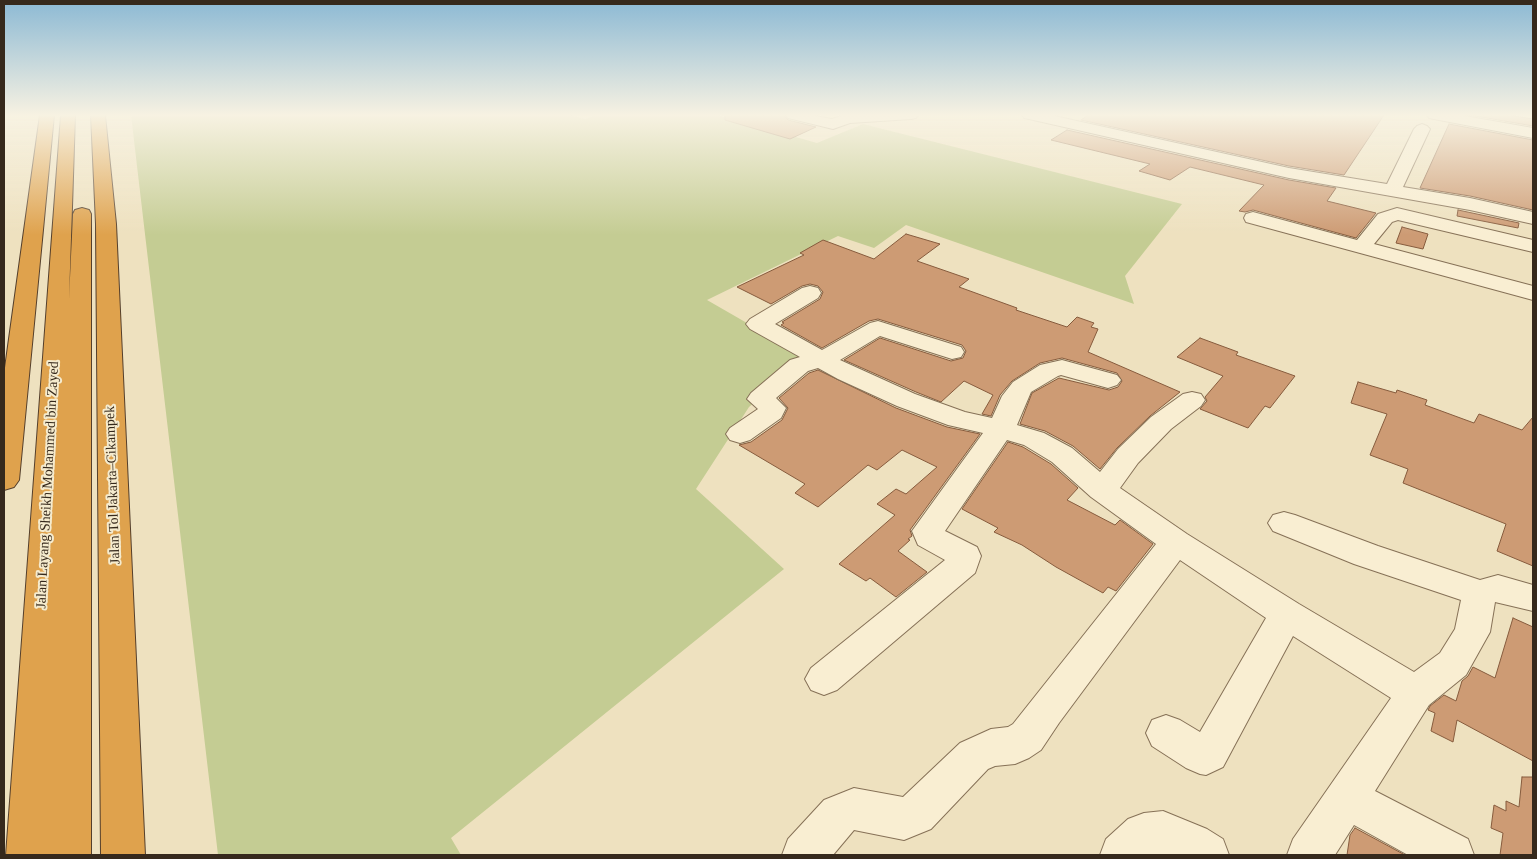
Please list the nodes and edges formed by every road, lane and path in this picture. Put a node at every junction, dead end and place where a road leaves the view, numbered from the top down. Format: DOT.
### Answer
graph roads {
  1 [pos="42,155"];
  2 [pos="66,155"];
  3 [pos="80,155"];
  4 [pos="101,155"];
  5 [pos="1212,155"];
  6 [pos="1410,155"];
  7 [pos="1393,190"];
  8 [pos="1253,218"];
  9 [pos="1533,218"];
  10 [pos="1533,246"];
  11 [pos="1362,247"];
  12 [pos="1533,292"];
  13 [pos="810,293"];
  14 [pos="952,352"];
  15 [pos="821,360"];
  16 [pos="1108,380"];
  17 [pos="1192,400"];
  18 [pos="1000,429"];
  19 [pos="740,434"];
  20 [pos="4,480"];
  21 [pos="1102,490"];
  22 [pos="1284,523"];
  23 [pos="1176,542"];
  24 [pos="1480,592"];
  25 [pos="1533,598"];
  26 [pos="1287,614"];
  27 [pos="824,679"];
  28 [pos="1416,694"];
  29 [pos="1166,733"];
  30 [pos="1347,798"];
  31 [pos="28,855"];
  32 [pos="70,855"];
  33 [pos="124,855"];
  34 [pos="804,855"];
  35 [pos="1122,855"];
  36 [pos="1207,855"];
  37 [pos="1309,855"];
  38 [pos="1452,855"];
  1 -- 20 [label="highway"];
  2 -- 31 [label="highway, Jalan Layang Sheikh Mohammed bin Zayed"];
  3 -- 32 [label="highway, Jalan Layang Sheikh Mohammed bin Zayed"];
  4 -- 33 [label="highway, Jalan Tol Jakarta–Cikampek"];
  5 -- 7 [label="street"];
  6 -- 7 [label="street"];
  7 -- 9 [label="street"];
  8 -- 11 [label="street"];
  10 -- 11 [label="street"];
  11 -- 12 [label="street"];
  13 -- 15 [label="street"];
  14 -- 15 [label="street"];
  15 -- 18 [label="street"];
  15 -- 19 [label="street"];
  16 -- 18 [label="street"];
  17 -- 21 [label="street"];
  18 -- 21 [label="street"];
  18 -- 27 [label="street"];
  21 -- 23 [label="street"];
  22 -- 24 [label="street"];
  23 -- 26 [label="street"];
  23 -- 34 [label="street"];
  24 -- 25 [label="street"];
  24 -- 28 [label="street"];
  26 -- 28 [label="street"];
  26 -- 29 [label="street"];
  28 -- 30 [label="street"];
  30 -- 37 [label="street"];
  30 -- 38 [label="street"];
  35 -- 36 [label="street"];
}
